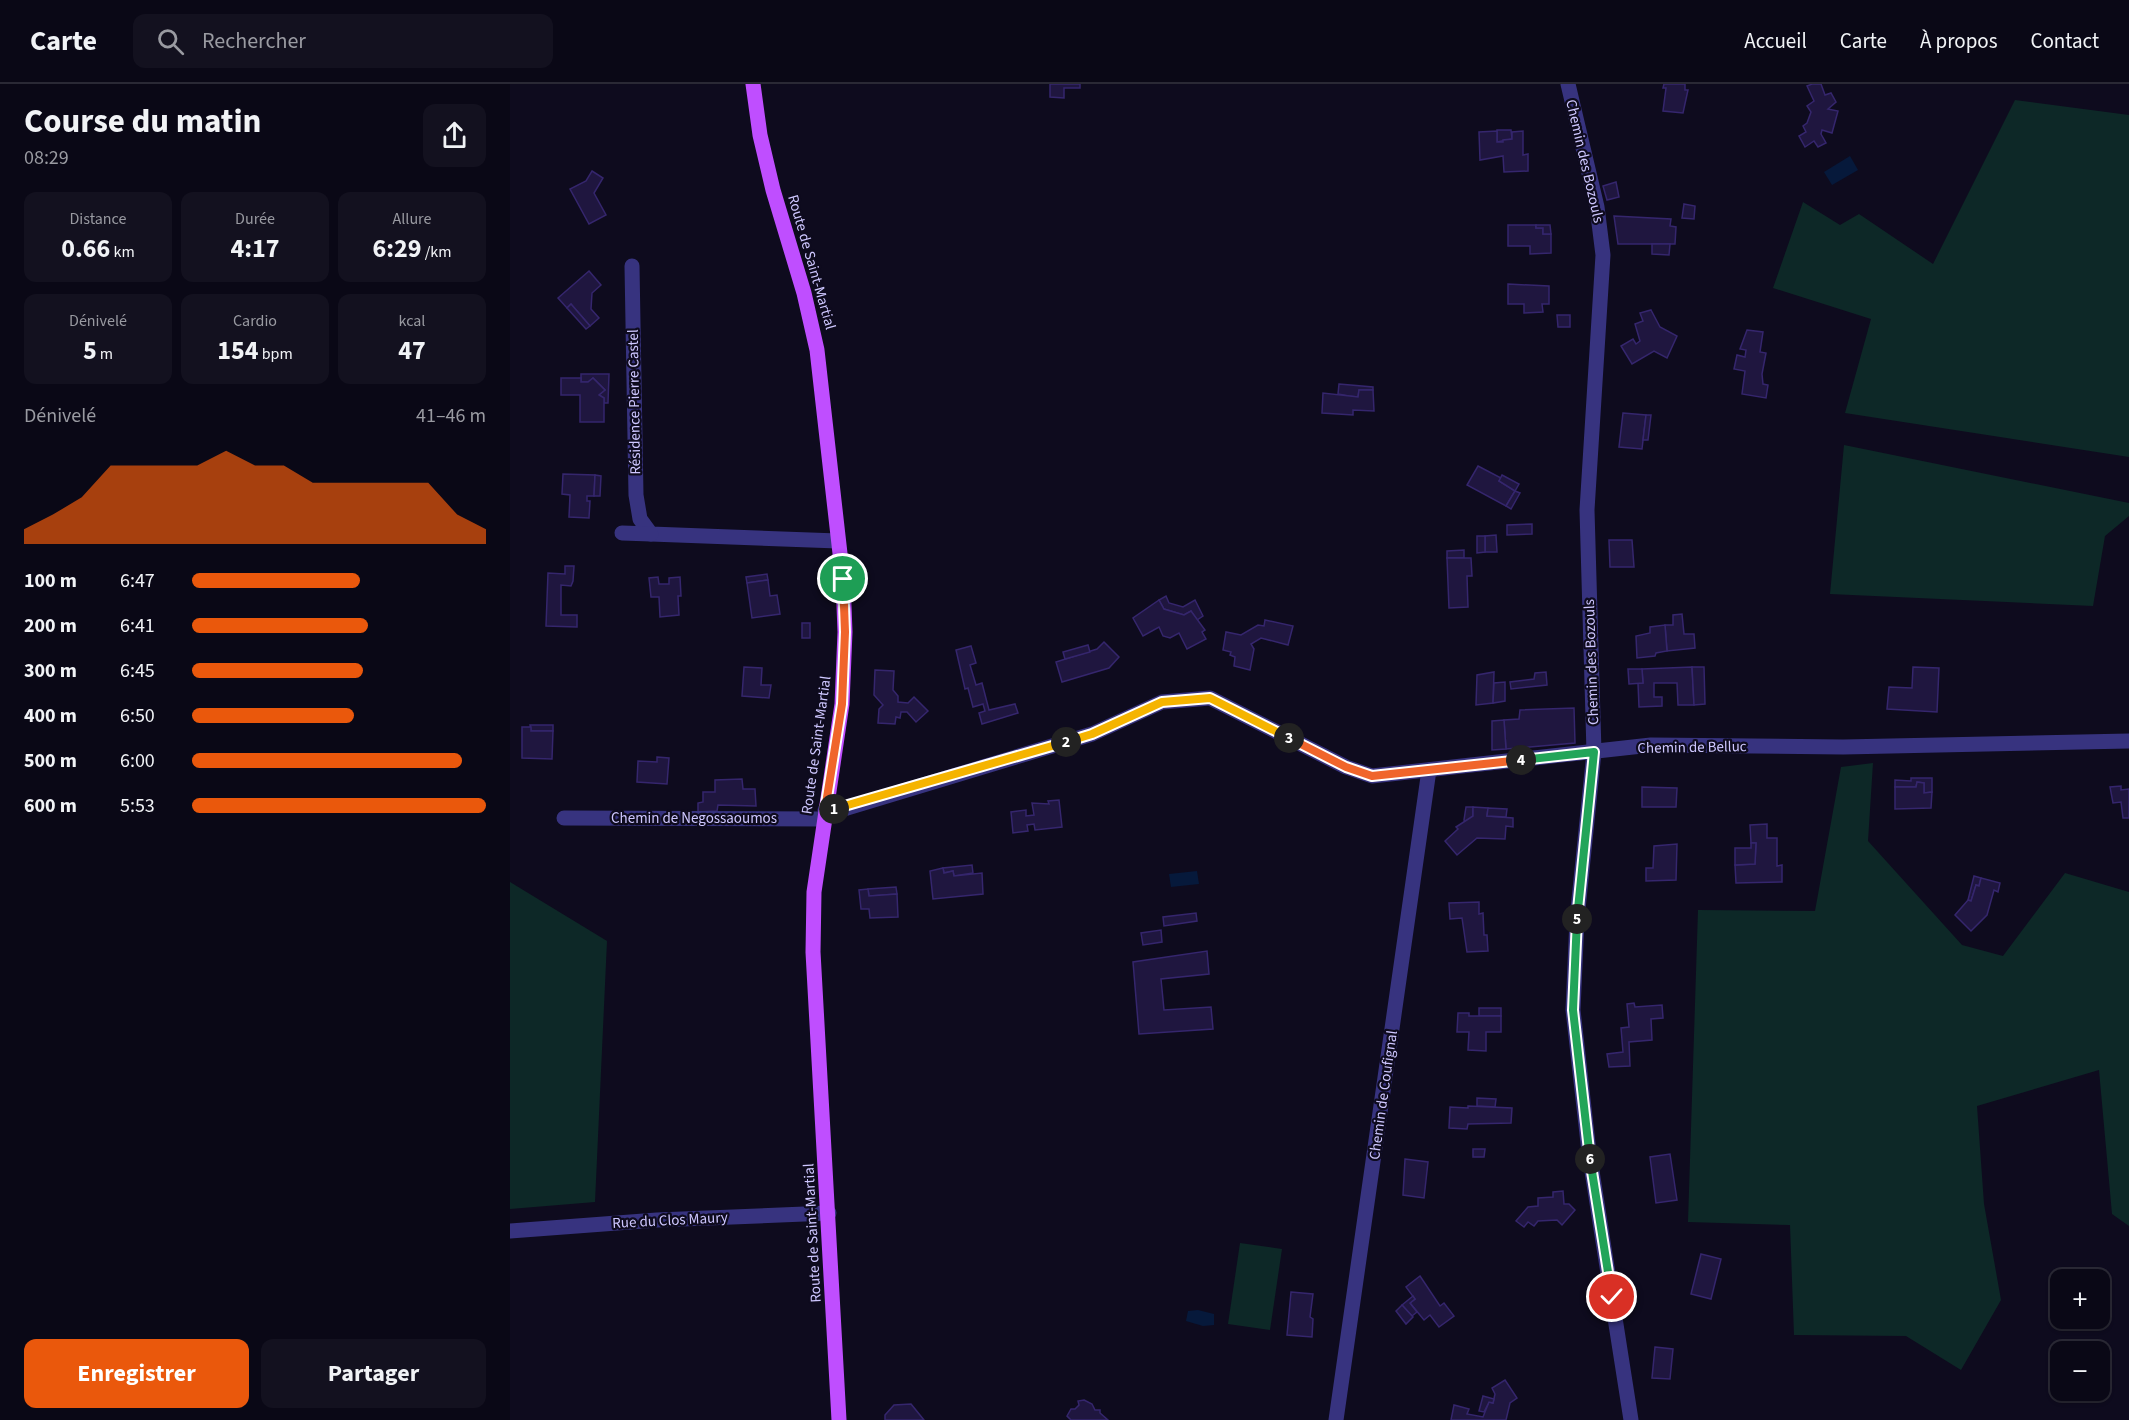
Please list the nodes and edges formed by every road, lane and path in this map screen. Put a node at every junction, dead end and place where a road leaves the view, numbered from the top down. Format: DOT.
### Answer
graph roads {
  1 [pos="753,84"];
  2 [pos="1568,84"];
  3 [pos="632,266"];
  4 [pos="622,533"];
  5 [pos="651,534"];
  6 [pos="838,541"];
  7 [pos="2129,741"];
  8 [pos="1594,752"];
  9 [pos="1429,770"];
  10 [pos="824,814"];
  11 [pos="564,818"];
  12 [pos="830,1213"];
  13 [pos="510,1231"];
  14 [pos="839,1420"];
  15 [pos="1336,1420"];
  16 [pos="1631,1420"];
  1 -- 6 [label="main road, Route de Saint-Martial"];
  2 -- 8 [label="street, Chemin des Bozouls"];
  3 -- 5 [label="street, Résidence Pierre Castel"];
  4 -- 5 [label="street"];
  5 -- 6 [label="street"];
  6 -- 10 [label="main road, Route de Saint-Martial"];
  7 -- 8 [label="street, Chemin de Belluc"];
  8 -- 9 [label="street, Chemin de Belluc"];
  8 -- 16 [label="street, Chemin des Bozouls"];
  9 -- 10 [label="street, Chemin de Belluc"];
  9 -- 15 [label="street, Chemin de Coufignal"];
  10 -- 11 [label="street, Chemin de Negossaoumos"];
  10 -- 12 [label="main road, Route de Saint-Martial"];
  12 -- 13 [label="street, Rue du Clos Maury"];
  12 -- 14 [label="main road, Route de Saint-Martial"];
}
